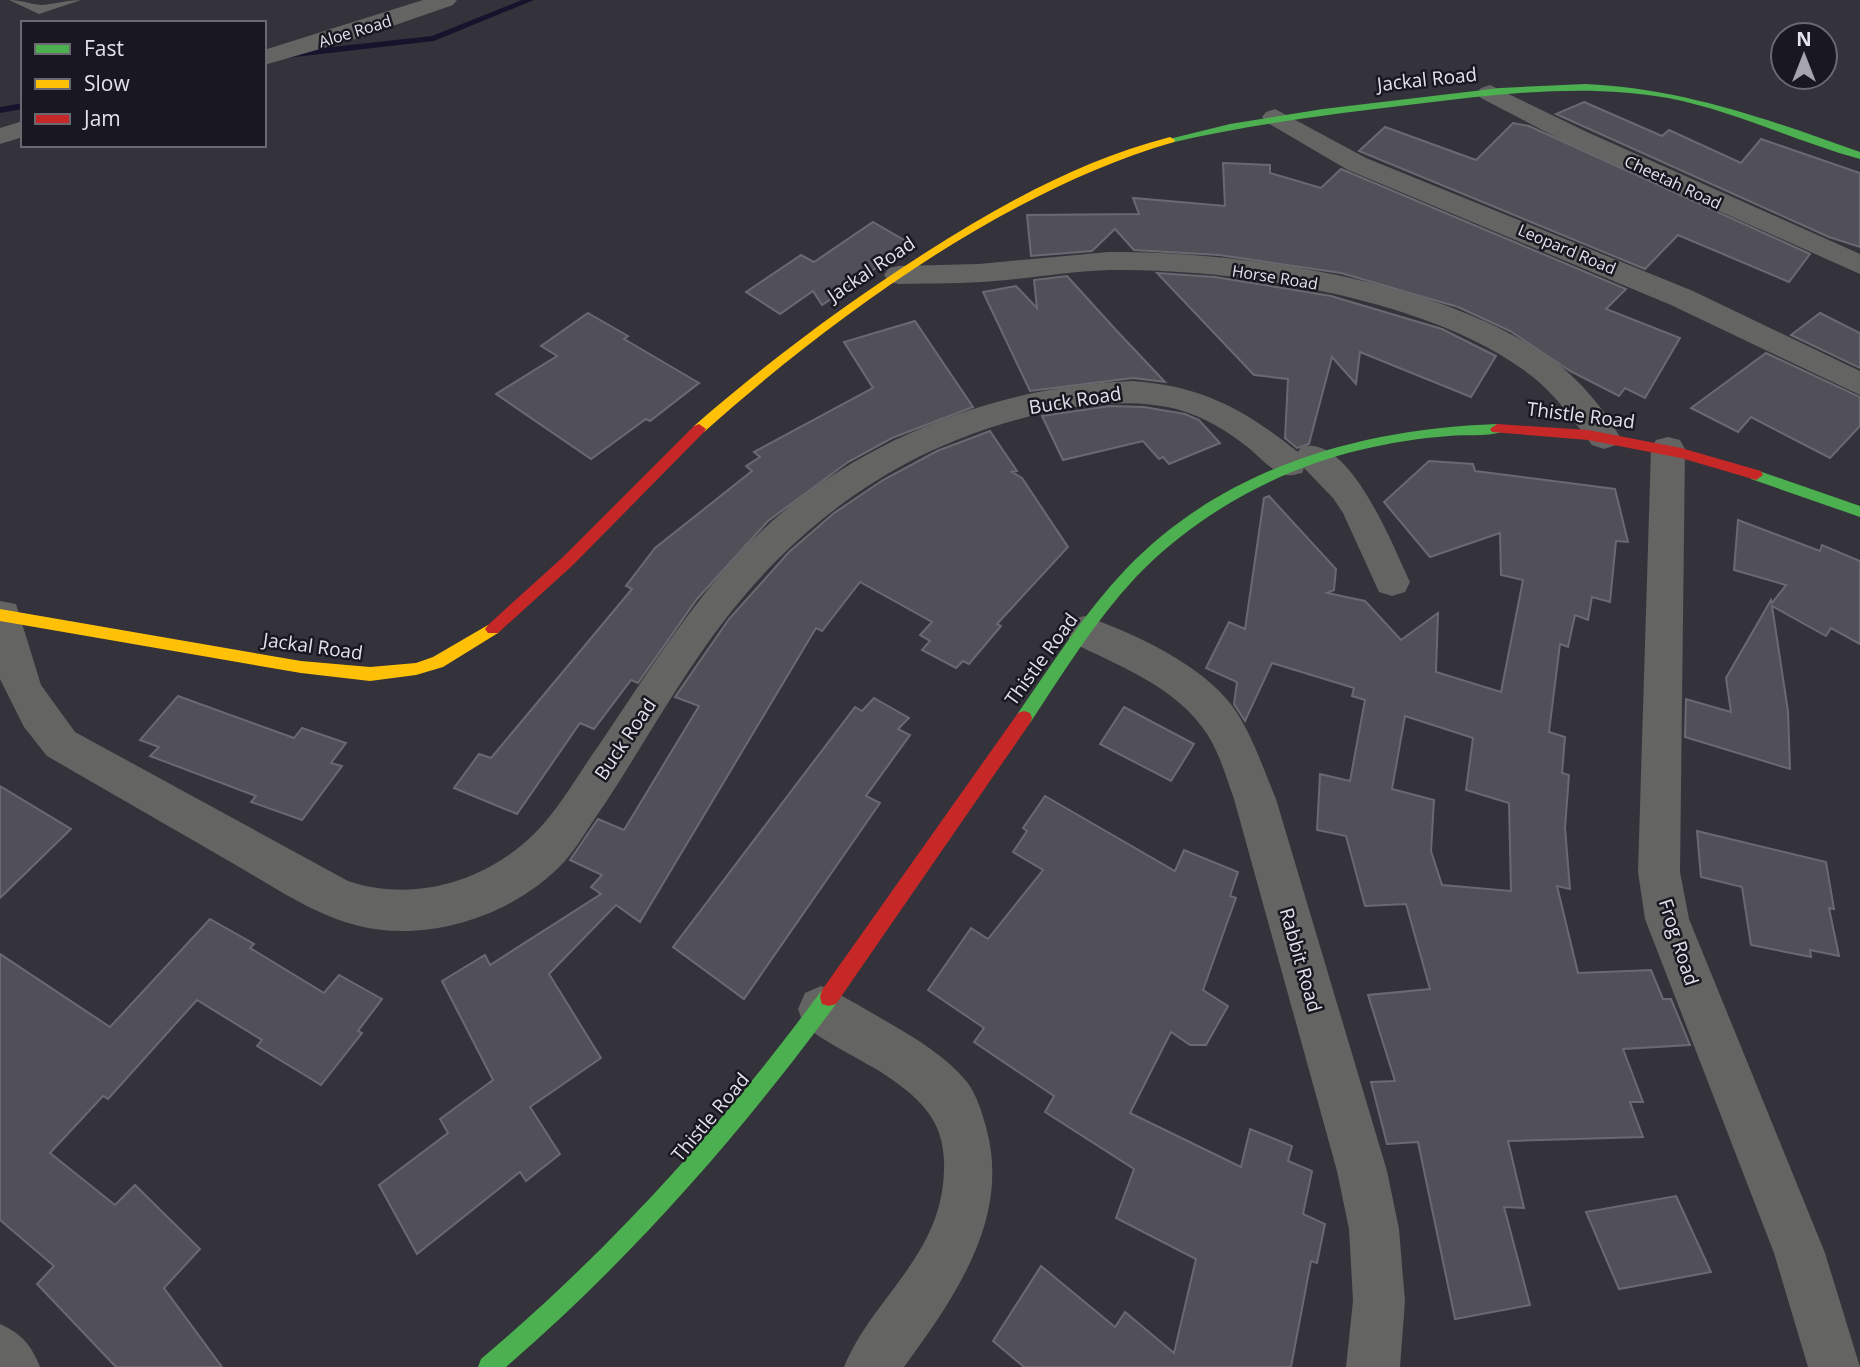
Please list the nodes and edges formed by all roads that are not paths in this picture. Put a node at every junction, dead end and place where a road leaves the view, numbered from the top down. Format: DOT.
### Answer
graph roads {
  1 [pos="16,0"];
  2 [pos="74,0"];
  3 [pos="445,0"];
  4 [pos="266,57"];
  5 [pos="1490,93"];
  6 [pos="1275,117"];
  7 [pos="21,130"];
  8 [pos="0,136"];
  9 [pos="1860,156"];
  10 [pos="1860,265"];
  11 [pos="899,275"];
  12 [pos="1860,384"];
  13 [pos="1604,437"];
  14 [pos="1668,449"];
  15 [pos="1302,460"];
  16 [pos="1860,512"];
  17 [pos="1392,582"];
  18 [pos="2,615"];
  19 [pos="1084,631"];
  20 [pos="821,1009"];
  21 [pos="0,1351"];
  22 [pos="13,1367"];
  23 [pos="489,1367"];
  24 [pos="871,1367"];
  25 [pos="1373,1367"];
  26 [pos="1836,1367"];
  1 -- 2 [label="lane"];
  3 -- 4 [label="street, Aloe Road"];
  5 -- 6 [label="street, Jackal Road"];
  5 -- 9 [label="street, Jackal Road"];
  5 -- 10 [label="street, Cheetah Road"];
  6 -- 11 [label="street, Jackal Road"];
  6 -- 12 [label="street, Leopard Road"];
  7 -- 8 [label="street"];
  11 -- 13 [label="street, Horse Road"];
  11 -- 18 [label="street, Jackal Road"];
  13 -- 14 [label="street, Thistle Road"];
  13 -- 15 [label="street, Thistle Road"];
  14 -- 16 [label="street, Thistle Road"];
  14 -- 26 [label="street, Frog Road"];
  15 -- 17 [label="street, Buck Road"];
  15 -- 18 [label="street, Buck Road"];
  15 -- 19 [label="street, Thistle Road"];
  19 -- 20 [label="street, Thistle Road"];
  19 -- 25 [label="street, Rabbit Road"];
  20 -- 23 [label="street, Thistle Road"];
  20 -- 24 [label="street"];
  21 -- 22 [label="street"];
}
